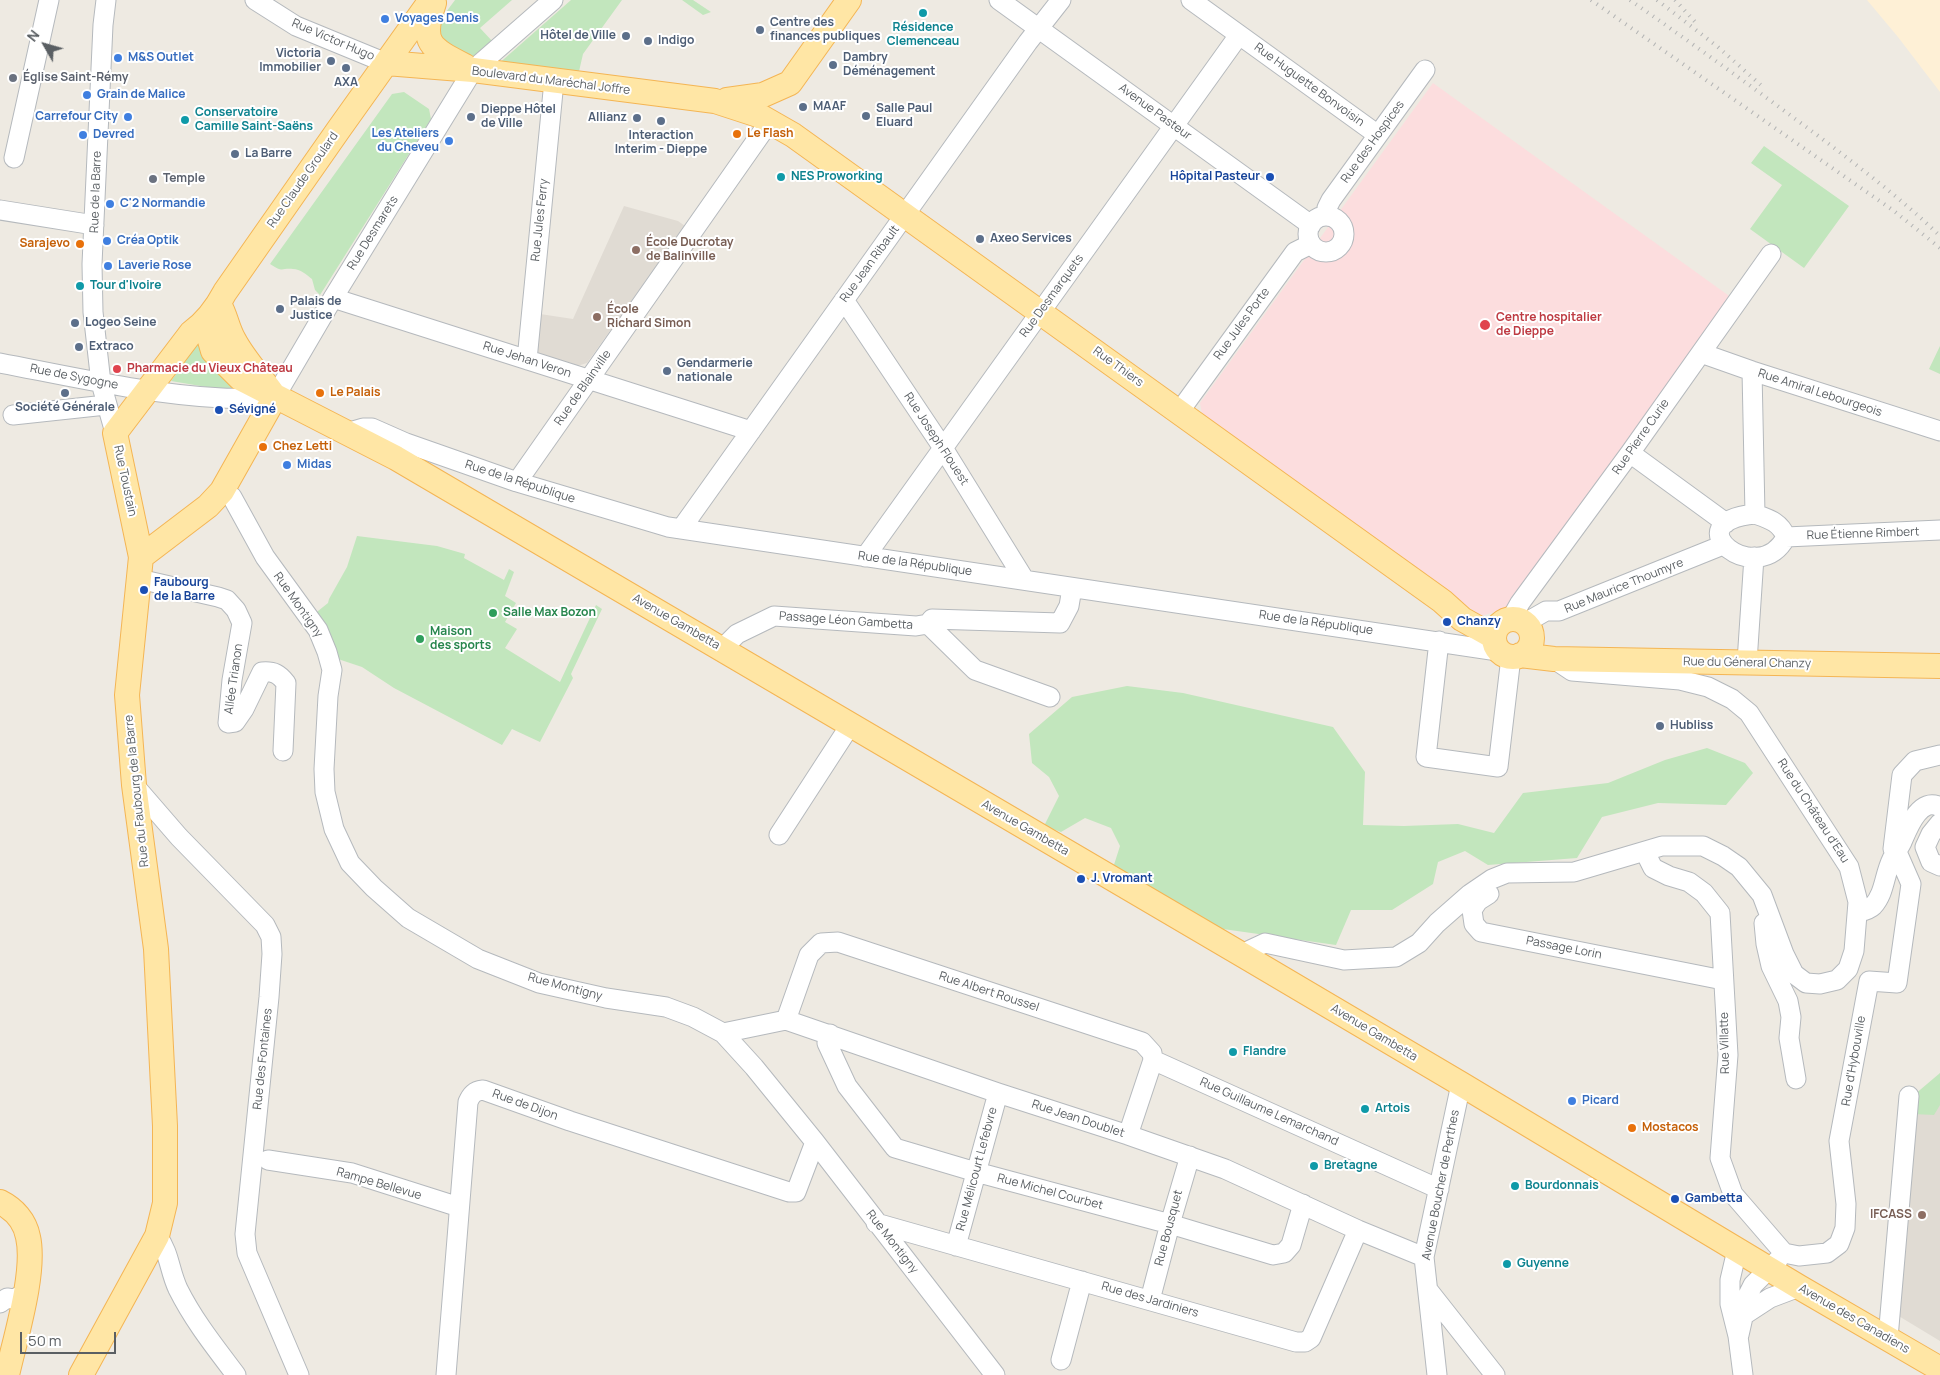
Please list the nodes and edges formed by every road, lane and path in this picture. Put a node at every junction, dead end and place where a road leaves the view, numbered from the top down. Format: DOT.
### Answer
graph roads {
  1 [pos="49,0"];
  2 [pos="106,0"];
  3 [pos="255,0"];
  4 [pos="433,0"];
  5 [pos="553,0"];
  6 [pos="849,0"];
  7 [pos="999,0"];
  8 [pos="1061,0"];
  9 [pos="1191,0"];
  10 [pos="1039,29"];
  11 [pos="1239,35"];
  12 [pos="386,63"];
  13 [pos="473,70"];
  14 [pos="1425,70"];
  15 [pos="554,81"];
  16 [pos="783,86"];
  17 [pos="715,101"];
  18 [pos="770,121"];
  19 [pos="1174,126"];
  20 [pos="793,135"];
  21 [pos="1378,135"];
  22 [pos="14,158"];
  23 [pos="0,210"];
  24 [pos="905,215"];
  25 [pos="1328,216"];
  26 [pos="94,225"];
  27 [pos="1311,225"];
  28 [pos="1311,244"];
  29 [pos="1771,254"];
  30 [pos="333,298"];
  31 [pos="844,300"];
  32 [pos="221,301"];
  33 [pos="1041,312"];
  34 [pos="204,323"];
  35 [pos="234,341"];
  36 [pos="1701,353"];
  37 [pos="526,360"];
  38 [pos="0,363"];
  39 [pos="1752,371"];
  40 [pos="589,380"];
  41 [pos="101,383"];
  42 [pos="148,390"];
  43 [pos="275,397"];
  44 [pos="106,405"];
  45 [pos="1179,412"];
  46 [pos="13,415"];
  47 [pos="750,431"];
  48 [pos="1940,431"];
  49 [pos="115,433"];
  50 [pos="944,448"];
  51 [pos="401,451"];
  52 [pos="1630,453"];
  53 [pos="517,482"];
  54 [pos="222,490"];
  55 [pos="1755,514"];
  56 [pos="1726,523"];
  57 [pos="681,529"];
  58 [pos="1940,530"];
  59 [pos="1786,537"];
  60 [pos="1724,545"];
  61 [pos="865,557"];
  62 [pos="1754,557"];
  63 [pos="140,568"];
  64 [pos="1024,580"];
  65 [pos="1072,588"];
  66 [pos="928,624"];
  67 [pos="1511,638"];
  68 [pos="1439,641"];
  69 [pos="726,651"];
  70 [pos="1554,659"];
  71 [pos="1747,662"];
  72 [pos="1940,666"];
  73 [pos="1050,696"];
  74 [pos="851,724"];
  75 [pos="283,751"];
  76 [pos="1940,755"];
  77 [pos="134,785"];
  78 [pos="1940,807"];
  79 [pos="1940,823"];
  80 [pos="141,831"];
  81 [pos="779,835"];
  82 [pos="179,837"];
  83 [pos="1645,852"];
  84 [pos="1894,856"];
  85 [pos="1940,866"];
  86 [pos="1507,874"];
  87 [pos="1762,895"];
  88 [pos="1858,912"];
  89 [pos="1246,957"];
  90 [pos="1724,980"];
  91 [pos="786,1020"];
  92 [pos="722,1033"];
  93 [pos="830,1034"];
  94 [pos="1153,1060"];
  95 [pos="1796,1079"];
  96 [pos="1461,1084"];
  97 [pos="998,1093"];
  98 [pos="1909,1096"];
  99 [pos="1128,1134"];
  100 [pos="816,1142"];
  101 [pos="1190,1156"];
  102 [pos="268,1160"];
  103 [pos="976,1172"];
  104 [pos="1439,1189"];
  105 [pos="0,1202"];
  106 [pos="1303,1204"];
  107 [pos="459,1207"];
  108 [pos="876,1223"];
  109 [pos="1170,1224"];
  110 [pos="1358,1230"];
  111 [pos="157,1236"];
  112 [pos="956,1246"];
  113 [pos="1737,1250"];
  114 [pos="1424,1256"];
  115 [pos="1776,1261"];
  116 [pos="1082,1281"];
  117 [pos="1799,1287"];
  118 [pos="1428,1290"];
  119 [pos="25,1292"];
  120 [pos="1150,1300"];
  121 [pos="0,1303"];
  122 [pos="1744,1315"];
  123 [pos="1738,1336"];
  124 [pos="1888,1338"];
  125 [pos="1061,1360"];
  126 [pos="1940,1369"];
  127 [pos="7,1375"];
  128 [pos="81,1375"];
  129 [pos="236,1375"];
  130 [pos="299,1375"];
  131 [pos="446,1375"];
  132 [pos="995,1375"];
  133 [pos="1437,1375"];
  134 [pos="1495,1375"];
  135 [pos="1742,1375"];
  1 -- 22 [label="street"];
  2 -- 26 [label="street, Rue de la Barre"];
  3 -- 12 [label="street, Rue Victor Hugo"];
  4 -- 12 [label="main road, Rue Claude Groulard"];
  4 -- 13 [label="main road"];
  5 -- 13 [label="street, Rue Desmarets"];
  6 -- 16 [label="main road"];
  7 -- 10 [label="street, Avenue Pasteur"];
  8 -- 10 [label="street, Rue Jean Ribault"];
  9 -- 11 [label="street, Rue Huguette Bonvoisin"];
  10 -- 19 [label="street, Avenue Pasteur"];
  10 -- 24 [label="street, Rue Jean Ribault"];
  11 -- 19 [label="street, Rue Desmarquets"];
  11 -- 21 [label="street, Rue Huguette Bonvoisin"];
  12 -- 13 [label="main road, Boulevard du Maréchal Joffre"];
  12 -- 32 [label="main road, Rue Claude Groulard"];
  13 -- 15 [label="main road, Boulevard du Maréchal Joffre"];
  13 -- 30 [label="street, Rue Desmarets"];
  14 -- 21 [label="street, Rue des Hospices"];
  15 -- 17 [label="main road, Boulevard du Maréchal Joffre"];
  15 -- 37 [label="street, Rue Jules Ferry"];
  16 -- 17 [label="main road, Boulevard du Maréchal Joffre"];
  16 -- 20 [label="main road"];
  17 -- 18 [label="main road, Boulevard du Maréchal Joffre"];
  18 -- 20 [label="main road, Rue Thiers"];
  18 -- 40 [label="street, Rue de Blainville"];
  19 -- 27 [label="street, Avenue Pasteur"];
  19 -- 33 [label="street, Rue Desmarquets"];
  20 -- 24 [label="main road, Rue Thiers"];
  21 -- 25 [label="street, Rue des Hospices"];
  23 -- 26 [label="street"];
  24 -- 31 [label="street, Rue Jean Ribault"];
  24 -- 33 [label="main road, Rue Thiers"];
  25 -- 27 [label="street"];
  25 -- 28 [label="street"];
  26 -- 41 [label="street, Rue de la Barre"];
  27 -- 28 [label="street"];
  28 -- 45 [label="street, Rue Jules Porte"];
  29 -- 36 [label="street, Rue Pierre Curie"];
  30 -- 37 [label="street, Rue Jehan Veron"];
  30 -- 43 [label="street, Rue Desmarets"];
  31 -- 47 [label="street, Rue Jean Ribault"];
  31 -- 50 [label="street, Rue Joseph Flouest"];
  32 -- 34 [label="main road, Rue Claude Groulard"];
  32 -- 35 [label="main road"];
  33 -- 45 [label="main road, Rue Thiers"];
  33 -- 50 [label="street, Rue Desmarquets"];
  34 -- 35 [label="main road"];
  34 -- 42 [label="main road, Rue Claude Groulard"];
  34 -- 43 [label="main road, Avenue Gambetta"];
  35 -- 43 [label="main road"];
  36 -- 39 [label="street, Rue Amiral Lebourgeois"];
  36 -- 52 [label="street, Rue Pierre Curie"];
  37 -- 40 [label="street, Rue Jehan Veron"];
  38 -- 41 [label="street, Rue de Sygogne"];
  39 -- 48 [label="street, Rue Amiral Lebourgeois"];
  39 -- 55 [label="street"];
  40 -- 47 [label="street, Rue Jehan Veron"];
  40 -- 53 [label="street, Rue de Blainville"];
  41 -- 42 [label="street, Rue de Sygogne"];
  41 -- 44 [label="street, Rue de la Barre"];
  42 -- 43 [label="street, Rue de Sygogne"];
  42 -- 49 [label="main road, Rue Claude Groulard"];
  43 -- 51 [label="main road, Avenue Gambetta"];
  43 -- 54 [label="main road"];
  44 -- 46 [label="street"];
  44 -- 49 [label="street, Rue Toustain"];
  45 -- 67 [label="main road, Rue Thiers"];
  47 -- 57 [label="street, Rue Jean Ribault"];
  49 -- 63 [label="main road, Rue Toustain"];
  50 -- 61 [label="street, Rue Desmarquets"];
  50 -- 64 [label="street, Rue Joseph Flouest"];
  51 -- 53 [label="street, Rue de la République"];
  51 -- 69 [label="main road, Avenue Gambetta"];
  52 -- 56 [label="street"];
  52 -- 67 [label="street, Rue Pierre Curie"];
  53 -- 57 [label="street, Rue de la République"];
  54 -- 63 [label="main road"];
  54 -- 92 [label="street, Rue Montigny"];
  55 -- 56 [label="street"];
  55 -- 59 [label="street"];
  56 -- 60 [label="street"];
  57 -- 61 [label="street, Rue de la République"];
  58 -- 59 [label="street, Rue Étienne Rimbert"];
  59 -- 62 [label="street"];
  60 -- 62 [label="street"];
  60 -- 67 [label="street, Rue Maurice Thoumyre"];
  61 -- 64 [label="street, Rue de la République"];
  62 -- 71 [label="street"];
  63 -- 75 [label="street, Allée Trianon"];
  63 -- 77 [label="main road, Rue du Faubourg de la Barre"];
  64 -- 65 [label="street, Rue de la République"];
  65 -- 66 [label="street, Passage Léon Gambetta"];
  65 -- 68 [label="street, Rue de la République"];
  66 -- 69 [label="street, Passage Léon Gambetta"];
  66 -- 73 [label="street"];
  67 -- 68 [label="street, Rue de la République"];
  67 -- 68 [label="street"];
  67 -- 70 [label="main road"];
  69 -- 74 [label="main road, Avenue Gambetta"];
  70 -- 71 [label="main road, Rue du Géneral Chanzy"];
  70 -- 88 [label="street, Rue du Château d'Eau"];
  71 -- 72 [label="main road, Rue du Géneral Chanzy"];
  74 -- 81 [label="street"];
  74 -- 89 [label="main road, Avenue Gambetta"];
  76 -- 84 [label="street"];
  77 -- 80 [label="main road, Rue du Faubourg de la Barre"];
  77 -- 82 [label="street, Rue des Fontaines"];
  78 -- 84 [label="street"];
  79 -- 85 [label="street"];
  80 -- 82 [label="street"];
  80 -- 111 [label="main road, Rue du Faubourg de la Barre"];
  82 -- 130 [label="street, Rue des Fontaines"];
  83 -- 86 [label="street, Rue du Château d'Eau"];
  83 -- 87 [label="street, Rue du Château d'Eau"];
  83 -- 90 [label="street, Rue Villatte"];
  84 -- 88 [label="street"];
  84 -- 115 [label="street, Rue d'Hybouville"];
  86 -- 89 [label="street, Rue du Château d'Eau"];
  86 -- 90 [label="street, Passage Lorin"];
  87 -- 88 [label="street, Rue du Château d'Eau"];
  87 -- 95 [label="street"];
  89 -- 96 [label="main road, Avenue Gambetta"];
  90 -- 115 [label="street, Rue Villatte"];
  91 -- 92 [label="street, Rue Jean Doublet"];
  91 -- 93 [label="street, Rue Jean Doublet"];
  91 -- 94 [label="street, Rue Albert Roussel"];
  92 -- 100 [label="street, Rue Montigny"];
  93 -- 97 [label="street, Rue Jean Doublet"];
  93 -- 103 [label="street, Rue Michel Courbet"];
  94 -- 99 [label="street"];
  94 -- 104 [label="street, Rue Guillaume Lemarchand"];
  96 -- 104 [label="street, Avenue Boucher de Perthes"];
  96 -- 113 [label="main road, Avenue Gambetta"];
  97 -- 99 [label="street, Rue Jean Doublet"];
  97 -- 103 [label="street, Rue Mélicourt Lefebvre"];
  98 -- 124 [label="street"];
  99 -- 101 [label="street, Rue Jean Doublet"];
  100 -- 107 [label="street, Rue de Dijon"];
  100 -- 108 [label="street, Rue Montigny"];
  101 -- 106 [label="street, Rue Jean Doublet"];
  101 -- 109 [label="street, Rue Bousquet"];
  102 -- 107 [label="street, Rampe Bellevue"];
  103 -- 109 [label="street, Rue Michel Courbet"];
  103 -- 112 [label="street, Rue Mélicourt Lefebvre"];
  104 -- 114 [label="street, Avenue Boucher de Perthes"];
  105 -- 119 [label="main road"];
  106 -- 109 [label="street, Rue Michel Courbet"];
  106 -- 110 [label="street, Rue Jean Doublet"];
  107 -- 131 [label="street, Rue de Dijon"];
  108 -- 112 [label="street, Rue des Jardiniers"];
  108 -- 132 [label="street, Rue Montigny"];
  109 -- 120 [label="street, Rue Bousquet"];
  110 -- 114 [label="street, Rue Jean Doublet"];
  110 -- 120 [label="street, Rue des Jardiniers"];
  111 -- 128 [label="main road, Rue du Faubourg de la Barre"];
  111 -- 129 [label="street"];
  112 -- 116 [label="street, Rue des Jardiniers"];
  113 -- 115 [label="main road, Avenue Gambetta"];
  113 -- 123 [label="street"];
  114 -- 118 [label="street, Avenue Boucher de Perthes"];
  115 -- 117 [label="main road, Avenue des Canadiens"];
  115 -- 122 [label="street"];
  116 -- 120 [label="street, Rue des Jardiniers"];
  116 -- 125 [label="street"];
  117 -- 122 [label="street"];
  117 -- 124 [label="main road, Avenue des Canadiens"];
  118 -- 133 [label="street, Avenue Boucher de Perthes"];
  118 -- 134 [label="street"];
  119 -- 121 [label="street"];
  119 -- 127 [label="main road"];
  122 -- 123 [label="street"];
  123 -- 135 [label="street"];
  124 -- 126 [label="main road, Avenue des Canadiens"];
}
